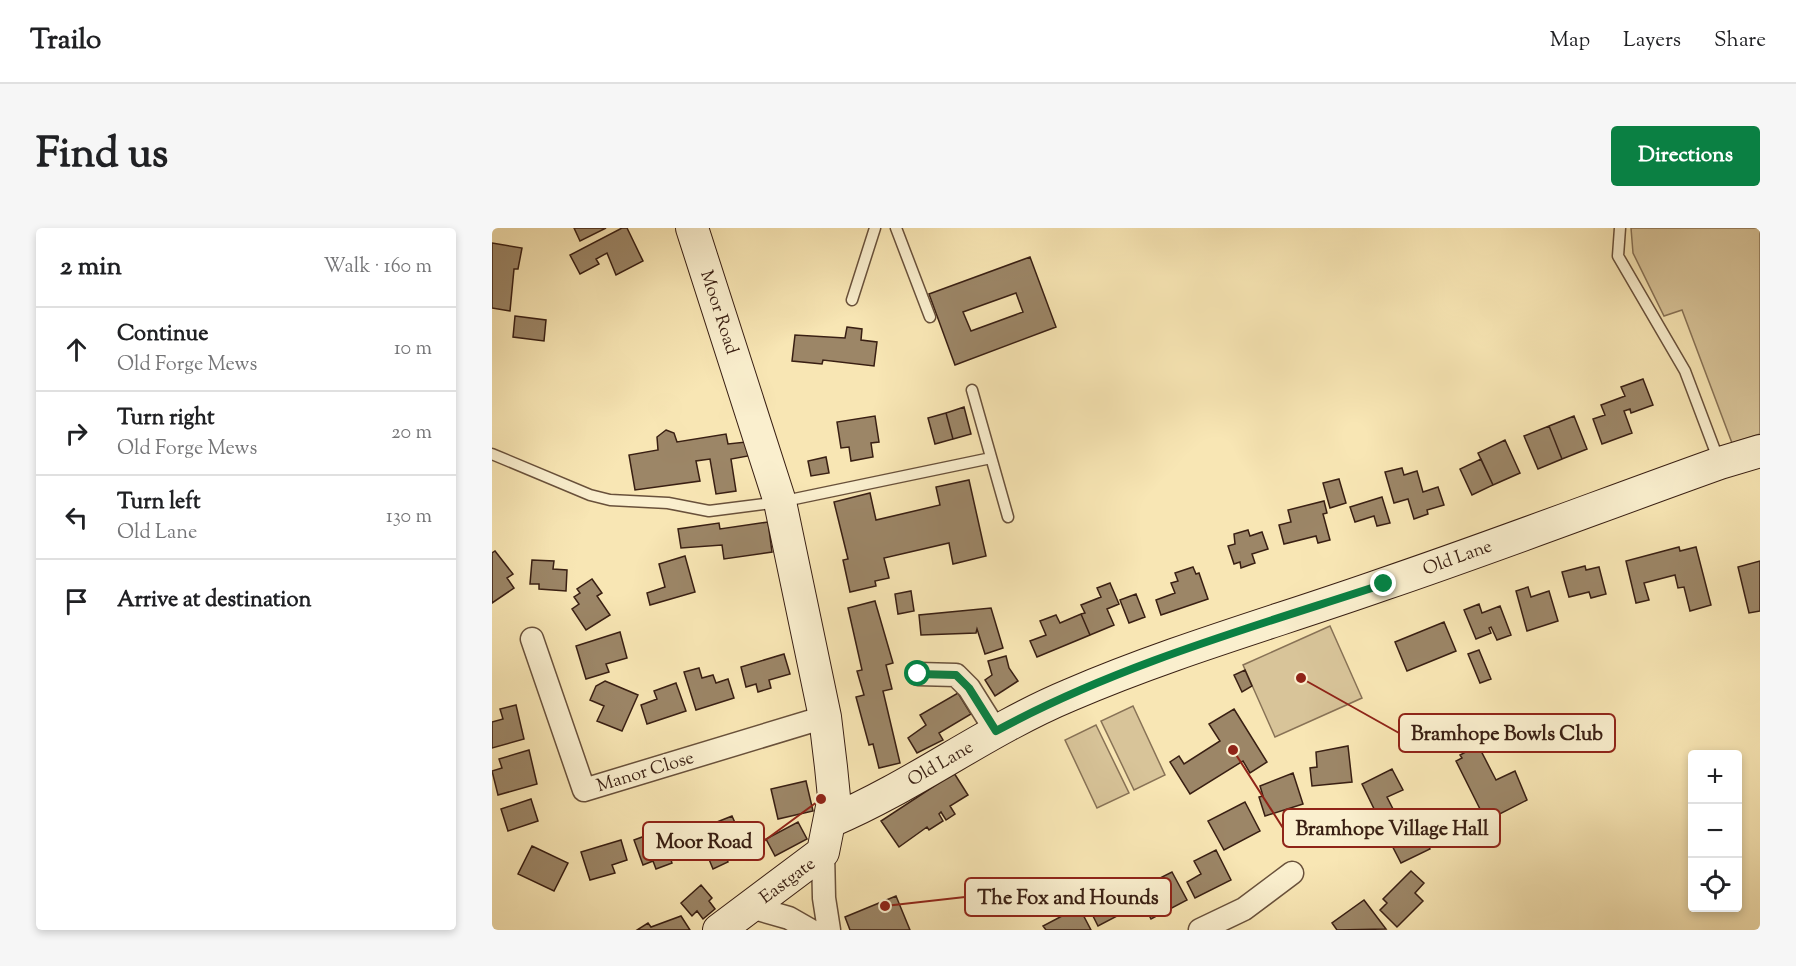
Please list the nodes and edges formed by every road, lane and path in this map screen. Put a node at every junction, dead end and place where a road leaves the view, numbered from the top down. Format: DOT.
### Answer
graph roads {
  1 [pos="692,228"];
  2 [pos="875,228"];
  3 [pos="896,228"];
  4 [pos="1620,228"];
  5 [pos="852,300"];
  6 [pos="930,317"];
  7 [pos="972,390"];
  8 [pos="1760,451"];
  9 [pos="492,454"];
  10 [pos="991,459"];
  11 [pos="1720,463"];
  12 [pos="780,502"];
  13 [pos="1008,517"];
  14 [pos="532,639"];
  15 [pos="918,674"];
  16 [pos="825,717"];
  17 [pos="996,731"];
  18 [pos="831,821"];
  19 [pos="823,852"];
  20 [pos="1292,873"];
  21 [pos="751,907"];
  22 [pos="719,930"];
  23 [pos="810,930"];
  24 [pos="829,930"];
  25 [pos="1200,930"];
  1 -- 12 [label="street, Moor Road"];
  2 -- 5 [label="lane"];
  3 -- 6 [label="lane"];
  4 -- 11 [label="lane"];
  7 -- 10 [label="lane"];
  8 -- 11 [label="street, Old Lane"];
  9 -- 12 [label="lane"];
  10 -- 12 [label="lane"];
  10 -- 13 [label="lane"];
  11 -- 17 [label="street, Old Lane"];
  12 -- 16 [label="street, Moor Road"];
  14 -- 16 [label="street, Manor Close"];
  15 -- 17 [label="street"];
  16 -- 18 [label="street, Moor Road"];
  17 -- 18 [label="street, Old Lane"];
  18 -- 19 [label="street, Moor Road"];
  19 -- 21 [label="street, Eastgate"];
  19 -- 24 [label="street"];
  20 -- 25 [label="street"];
  21 -- 22 [label="street, Eastgate"];
  21 -- 23 [label="street, Eastgate"];
}
